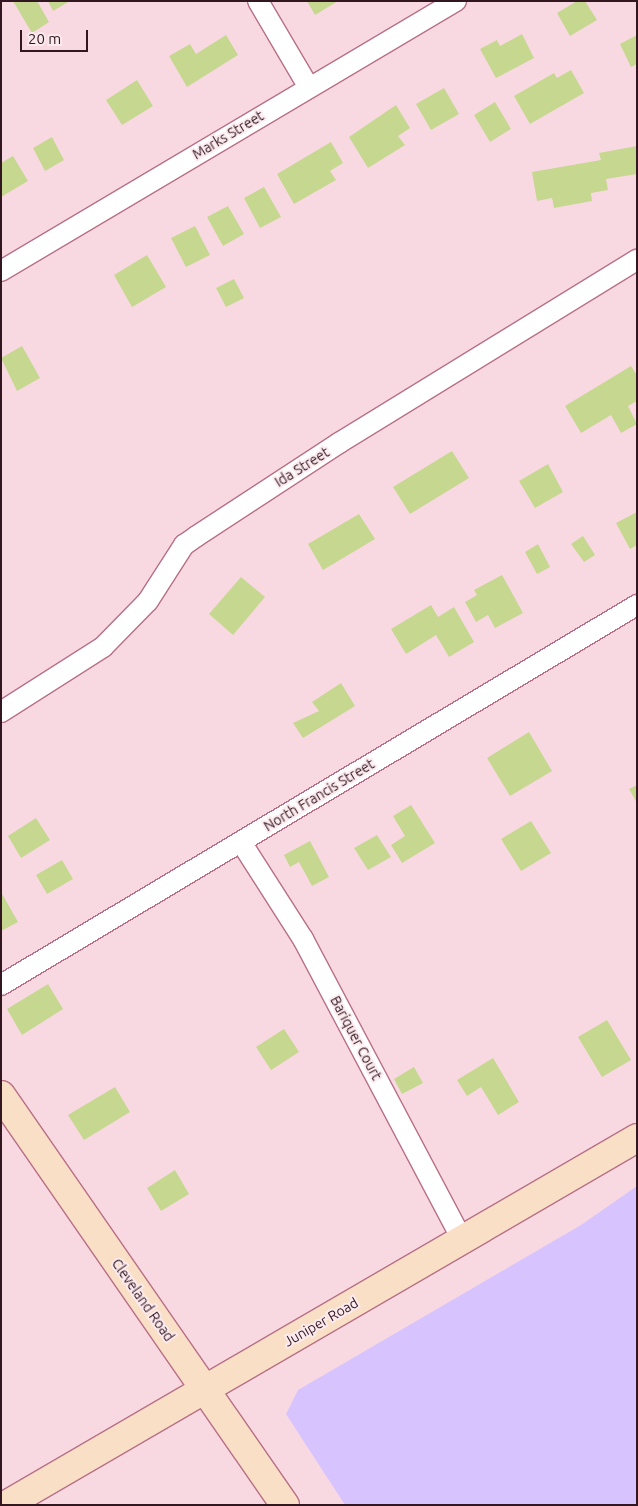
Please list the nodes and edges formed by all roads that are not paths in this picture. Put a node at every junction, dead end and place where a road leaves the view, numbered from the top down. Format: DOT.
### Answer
graph roads {
  1 [pos="258,1"];
  2 [pos="456,1"];
  3 [pos="308,86"];
  4 [pos="637,260"];
  5 [pos="1,271"];
  6 [pos="637,605"];
  7 [pos="1,712"];
  8 [pos="241,842"];
  9 [pos="1,985"];
  10 [pos="1,1095"];
  11 [pos="637,1138"];
  12 [pos="462,1239"];
  13 [pos="206,1389"];
  14 [pos="6,1505"];
  15 [pos="285,1505"];
  1 -- 3 [label="street"];
  2 -- 3 [label="street, Marks Street"];
  3 -- 5 [label="street, Marks Street"];
  4 -- 7 [label="street, Ida Street"];
  6 -- 8 [label="street, North Francis Street"];
  8 -- 9 [label="street, North Francis Street"];
  8 -- 12 [label="street, Bariquer Court"];
  10 -- 13 [label="street, Cleveland Road"];
  11 -- 12 [label="street, Juniper Road"];
  12 -- 13 [label="street, Juniper Road"];
  13 -- 14 [label="street, Juniper Road"];
  13 -- 15 [label="street, Cleveland Road"];
}
